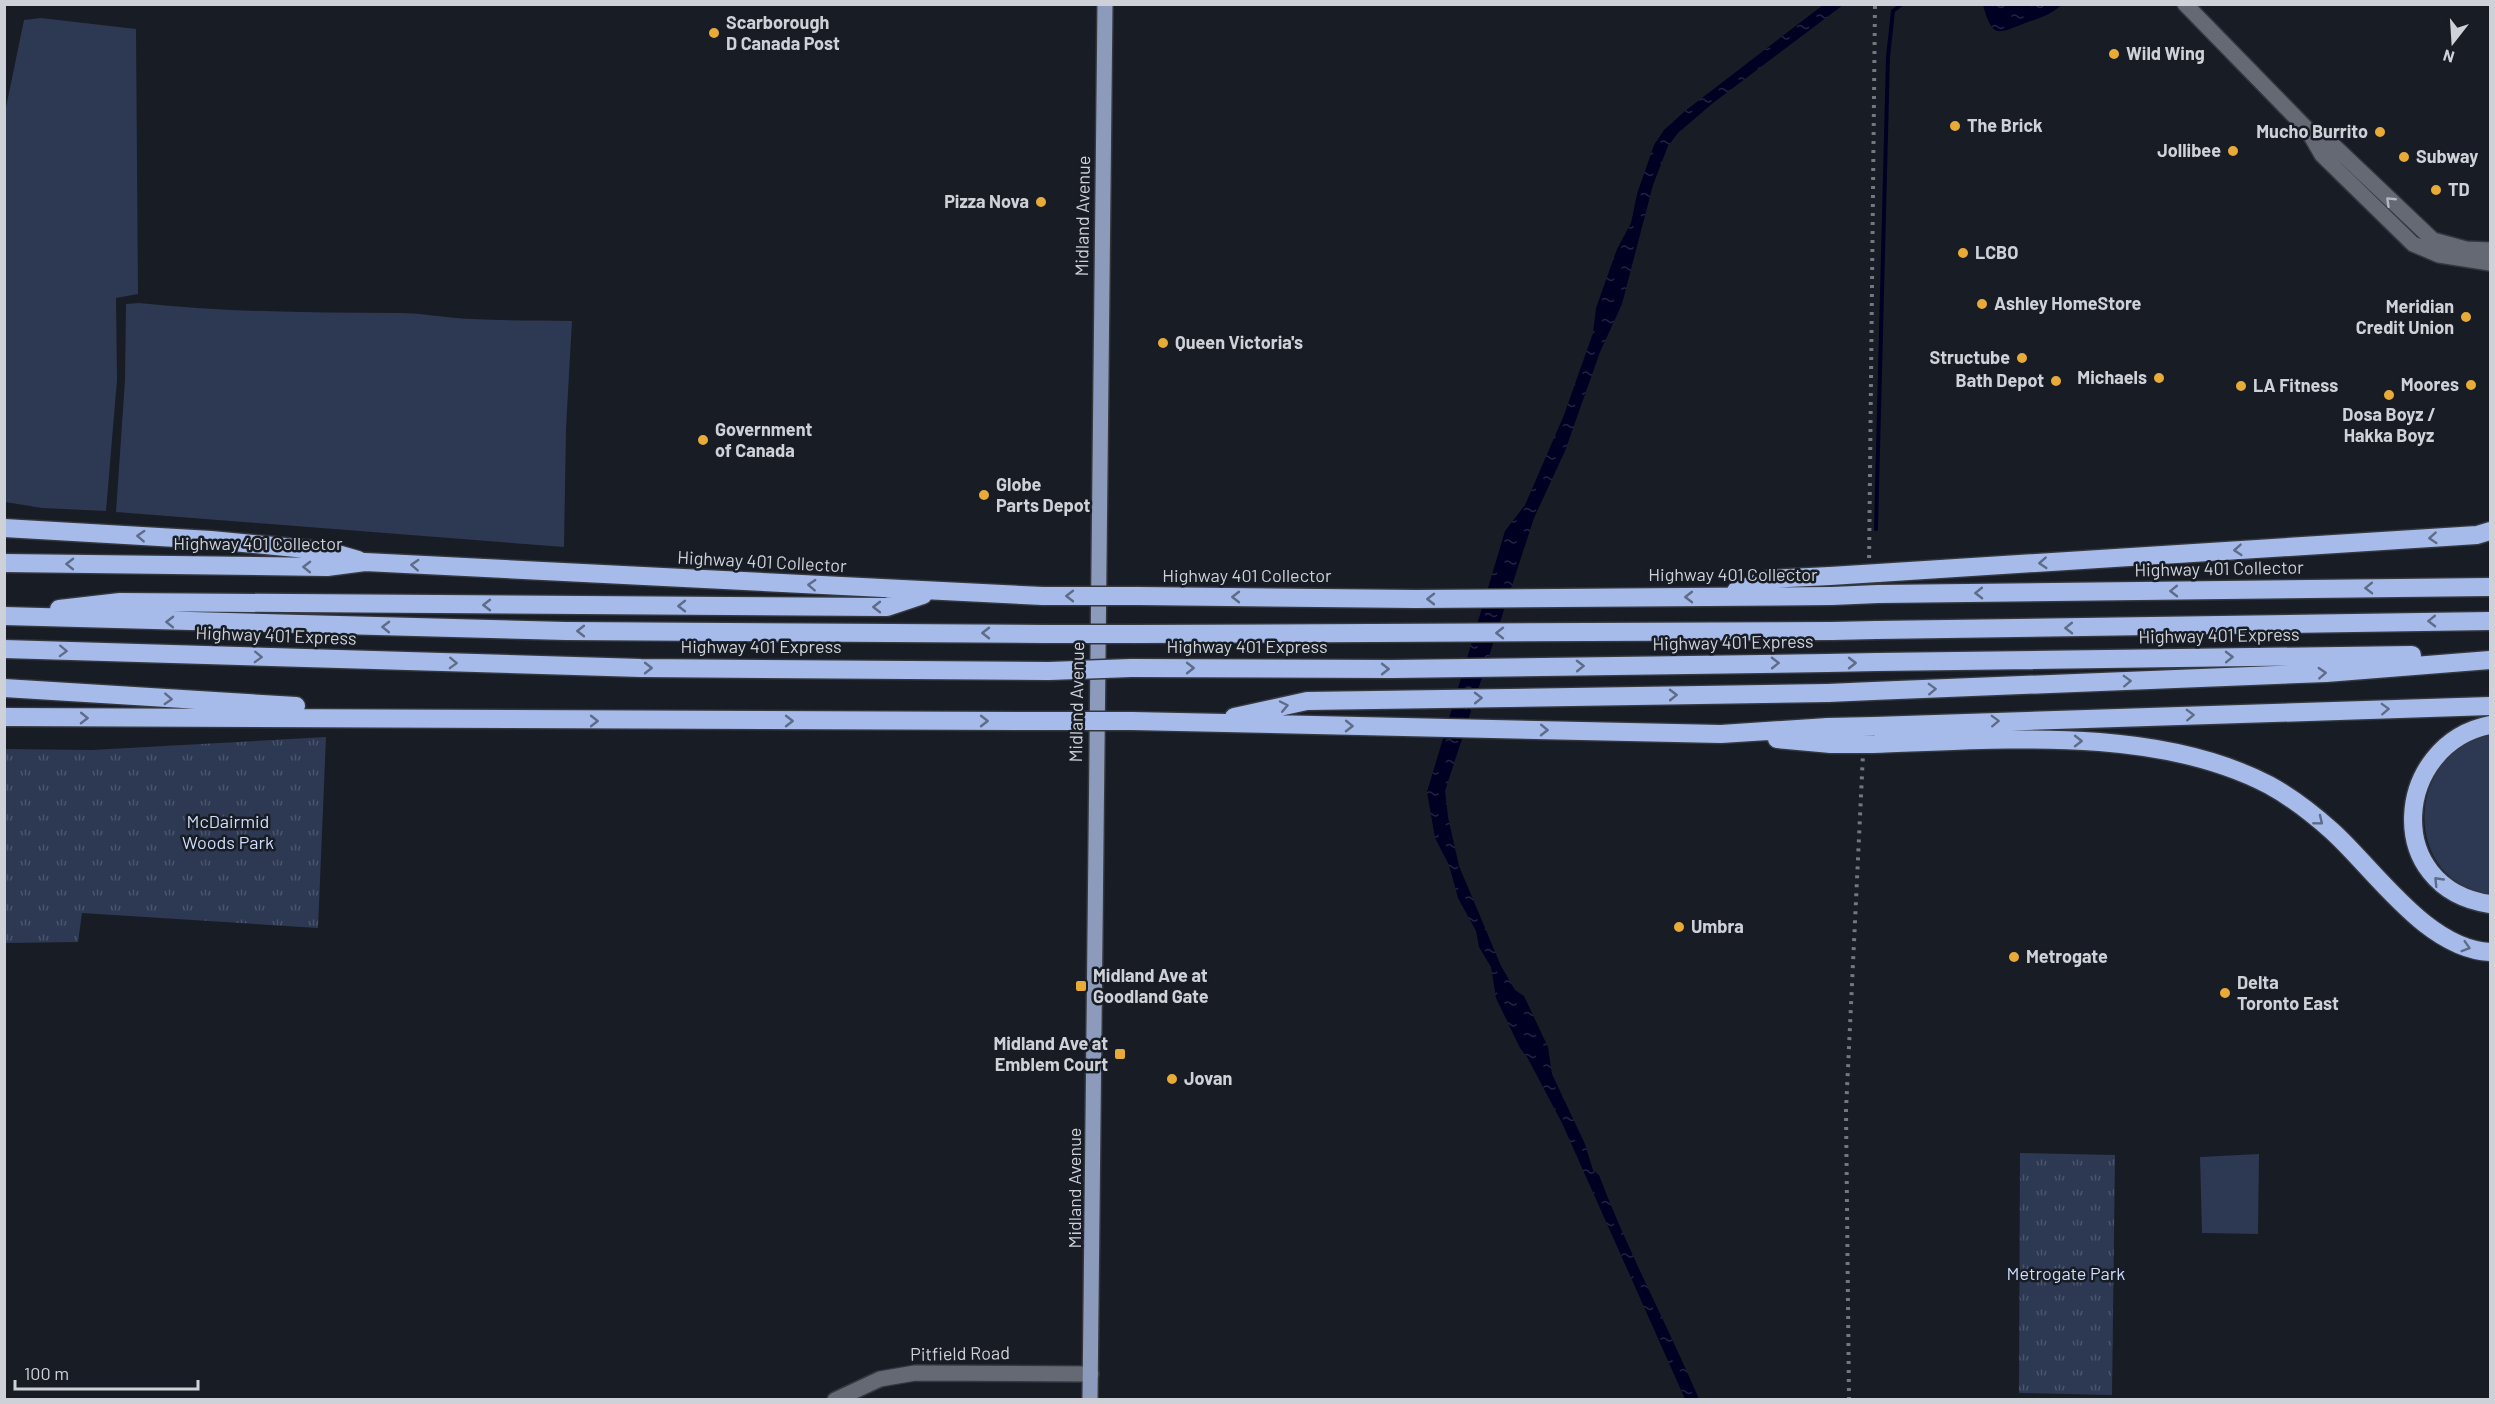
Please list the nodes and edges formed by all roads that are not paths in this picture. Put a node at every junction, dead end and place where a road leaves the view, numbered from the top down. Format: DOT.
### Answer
graph roads {
  1 [pos="1105,4"];
  2 [pos="2185,4"];
  3 [pos="2307,129"];
  4 [pos="2490,250"];
  5 [pos="2490,263"];
  6 [pos="4,528"];
  7 [pos="2490,531"];
  8 [pos="365,562"];
  9 [pos="4,563"];
  10 [pos="2490,580"];
  11 [pos="2456,587"];
  12 [pos="2490,587"];
  13 [pos="933,592"];
  14 [pos="1723,596"];
  15 [pos="4,616"];
  16 [pos="2490,621"];
  17 [pos="4,649"];
  18 [pos="2490,655"];
  19 [pos="2490,660"];
  20 [pos="4,688"];
  21 [pos="2490,706"];
  22 [pos="4,717"];
  23 [pos="560,721"];
  24 [pos="1206,723"];
  25 [pos="2490,725"];
  26 [pos="1873,735"];
  27 [pos="2490,904"];
  28 [pos="2490,952"];
  29 [pos="1091,1374"];
  30 [pos="835,1400"];
  31 [pos="1090,1400"];
  1 -- 29 [label="main road, Midland Avenue"];
  2 -- 3 [label="street"];
  4 -- 3 [label="street, one-way"];
  3 -- 5 [label="street"];
  8 -- 6 [label="highway, one-way"];
  7 -- 14 [label="highway, one-way, bridge"];
  8 -- 9 [label="highway, Highway 401 Collector, one-way"];
  13 -- 8 [label="highway, Highway 401 Collector, one-way"];
  10 -- 11 [label="highway"];
  11 -- 12 [label="highway, Highway 401 Collector"];
  11 -- 14 [label="highway, Highway 401 Collector, one-way, bridge"];
  14 -- 13 [label="highway, Highway 401 Collector, one-way, bridge"];
  13 -- 15 [label="highway, one-way"];
  16 -- 15 [label="highway, Highway 401 Express, one-way, bridge"];
  17 -- 18 [label="highway, Highway 401 Express, one-way, bridge"];
  24 -- 19 [label="highway, one-way, bridge"];
  20 -- 23 [label="highway, one-way"];
  26 -- 21 [label="highway, one-way"];
  22 -- 23 [label="highway, one-way"];
  23 -- 24 [label="highway, one-way, bridge"];
  24 -- 26 [label="highway, one-way, bridge"];
  27 -- 25 [label="highway, one-way"];
  26 -- 28 [label="highway, one-way"];
  29 -- 30 [label="street, Pitfield Road"];
  29 -- 31 [label="main road, Midland Avenue"];
}
